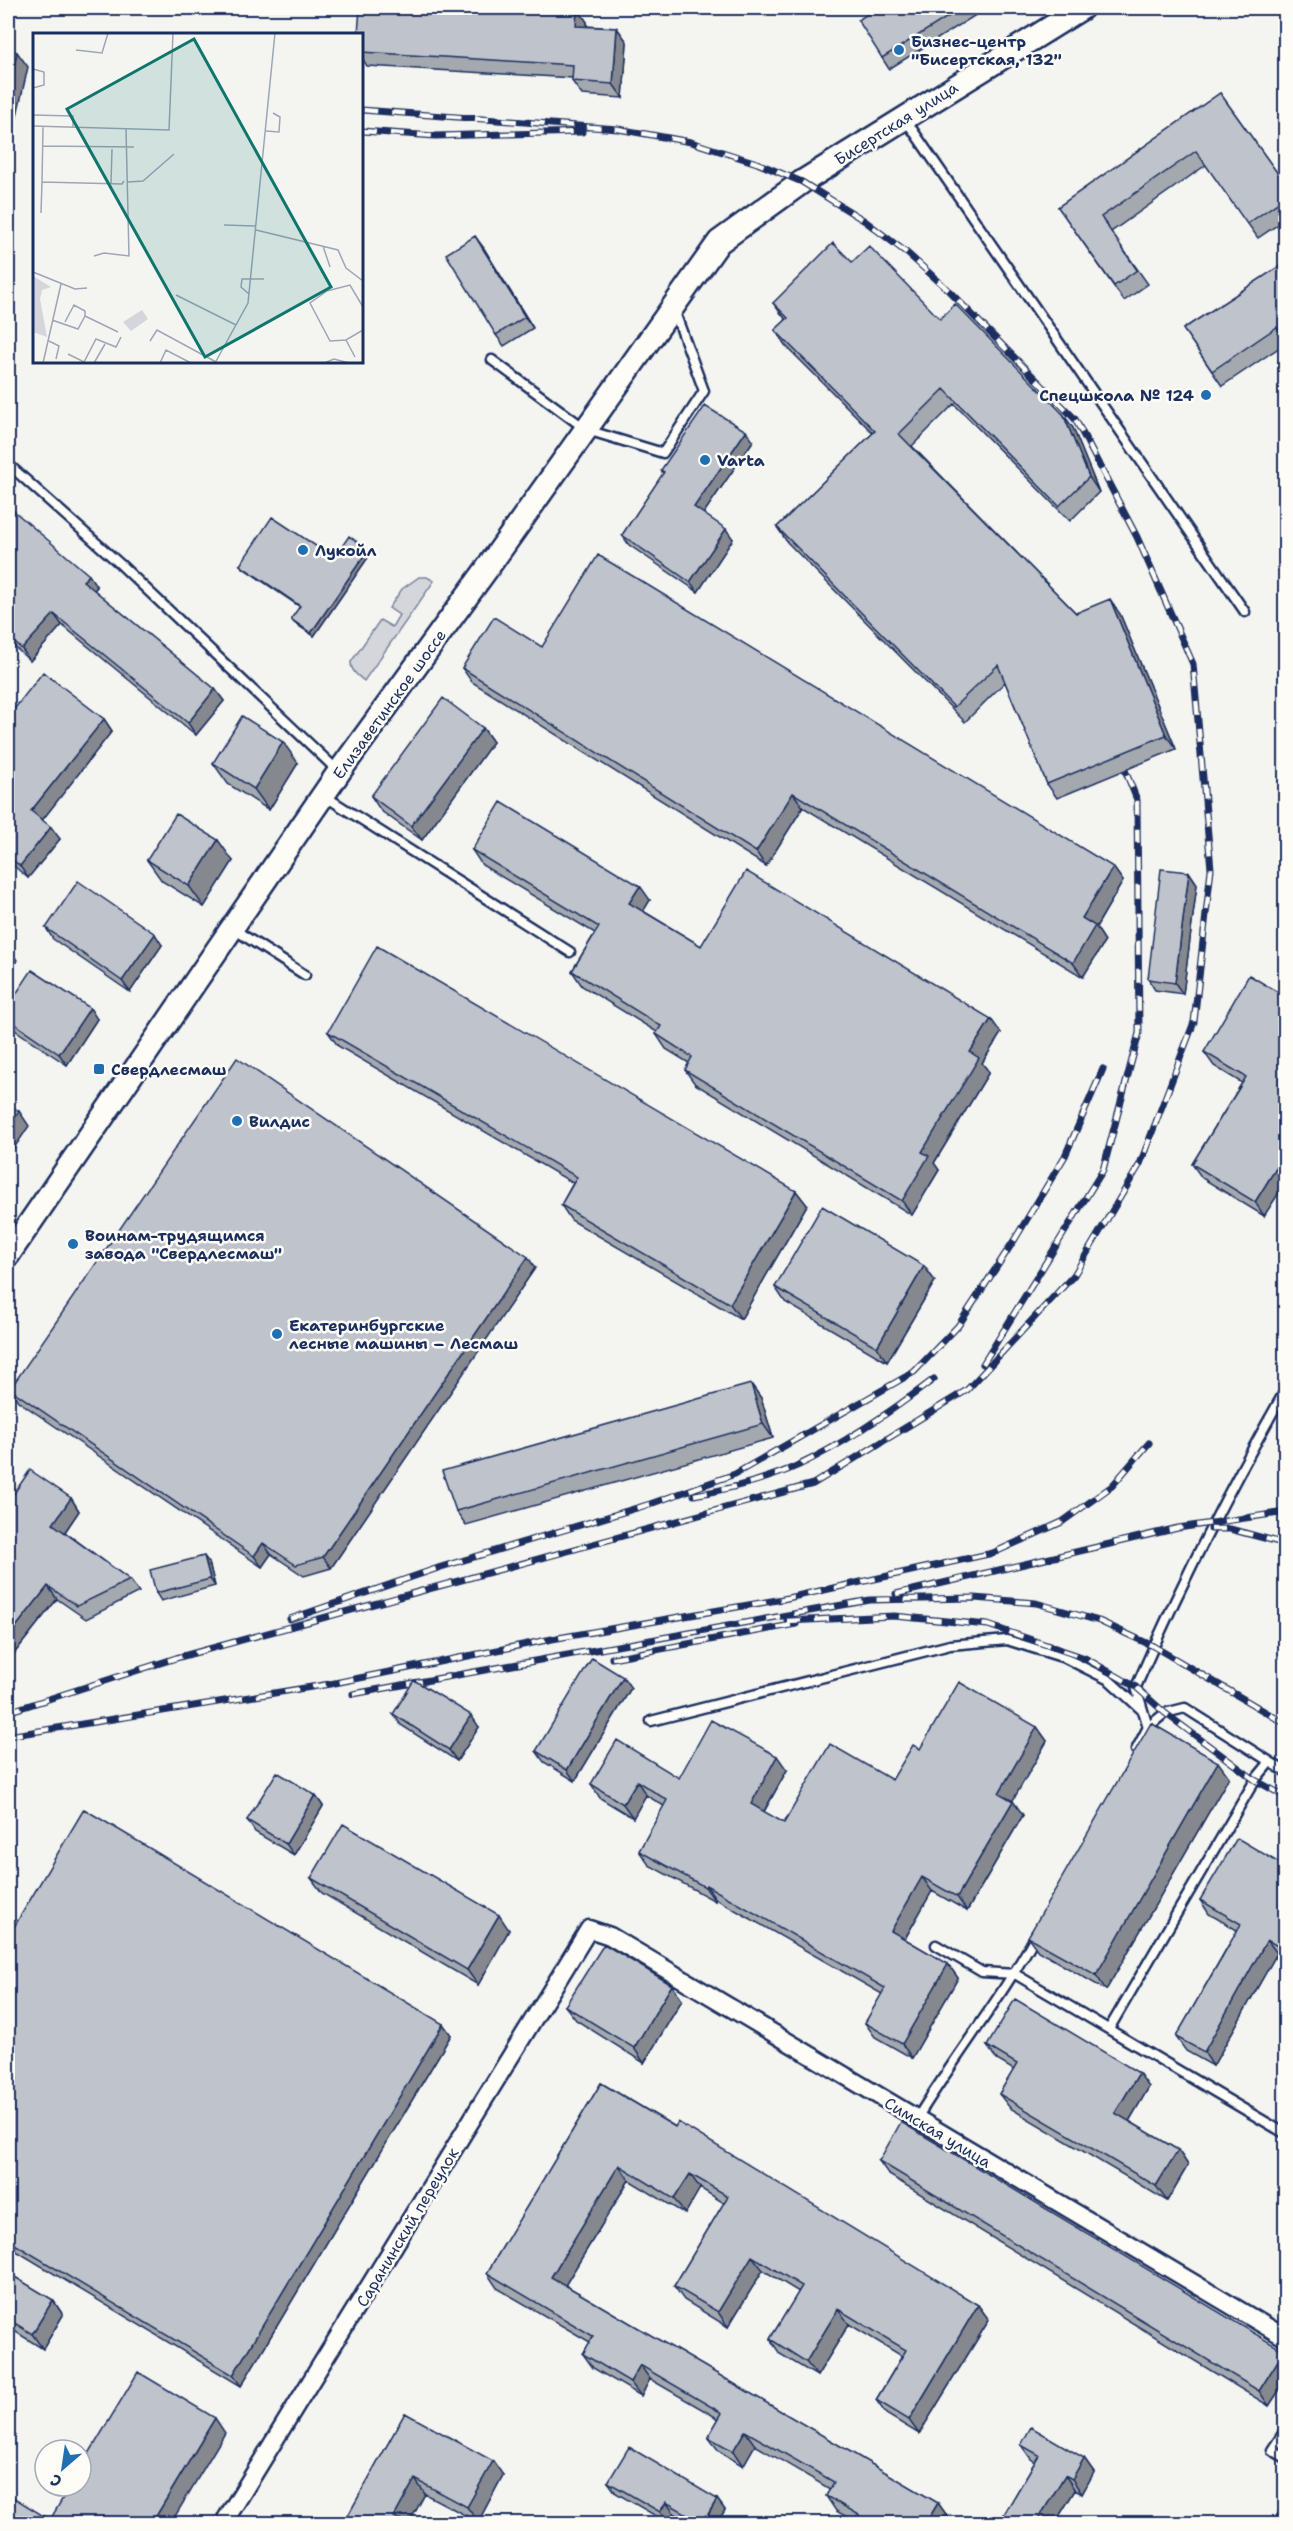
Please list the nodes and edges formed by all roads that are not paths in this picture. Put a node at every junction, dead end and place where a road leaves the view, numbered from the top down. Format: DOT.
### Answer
graph roads {
  1 [pos="1082,8"];
  2 [pos="905,118"];
  3 [pos="802,182"];
  4 [pos="673,306"];
  5 [pos="492,360"];
  6 [pos="586,430"];
  7 [pos="8,464"];
  8 [pos="1245,612"];
  9 [pos="339,772"];
  10 [pos="322,795"];
  11 [pos="232,928"];
  12 [pos="570,952"];
  13 [pos="304,975"];
  14 [pos="8,1255"];
  15 [pos="1286,1389"];
  16 [pos="1143,1711"];
  17 [pos="651,1721"];
  18 [pos="1148,1727"];
  19 [pos="1131,1758"];
  20 [pos="1269,1762"];
  21 [pos="1286,1772"];
  22 [pos="1043,1923"];
  23 [pos="589,1929"];
  24 [pos="936,1945"];
  25 [pos="1015,1974"];
  26 [pos="1109,2029"];
  27 [pos="916,2120"];
  28 [pos="1286,2134"];
  29 [pos="1286,2338"];
  30 [pos="1286,2429"];
  31 [pos="1286,2458"];
  32 [pos="223,2523"];
  1 -- 2 [label="main road, Бисертская улица"];
  2 -- 3 [label="main road, Бисертская улица"];
  2 -- 8 [label="lane"];
  3 -- 4 [label="main road, Елизаветинское шоссе"];
  4 -- 6 [label="main road, Елизаветинское шоссе"];
  4 -- 6 [label="lane"];
  5 -- 6 [label="lane"];
  6 -- 9 [label="main road, Елизаветинское шоссе"];
  7 -- 9 [label="lane"];
  9 -- 10 [label="main road, Елизаветинское шоссе"];
  10 -- 11 [label="main road, Елизаветинское шоссе"];
  10 -- 12 [label="lane"];
  11 -- 13 [label="lane"];
  11 -- 14 [label="main road, Елизаветинское шоссе"];
  15 -- 16 [label="lane"];
  16 -- 17 [label="lane"];
  16 -- 18 [label="lane"];
  18 -- 19 [label="lane"];
  18 -- 20 [label="lane"];
  20 -- 21 [label="lane"];
  20 -- 26 [label="lane"];
  22 -- 25 [label="lane"];
  23 -- 27 [label="street, Симская улица"];
  23 -- 32 [label="street, Саранинский переулок"];
  24 -- 25 [label="lane"];
  25 -- 26 [label="lane"];
  25 -- 27 [label="lane"];
  26 -- 28 [label="lane"];
  27 -- 29 [label="street, Симская улица"];
  30 -- 31 [label="lane"];
}
